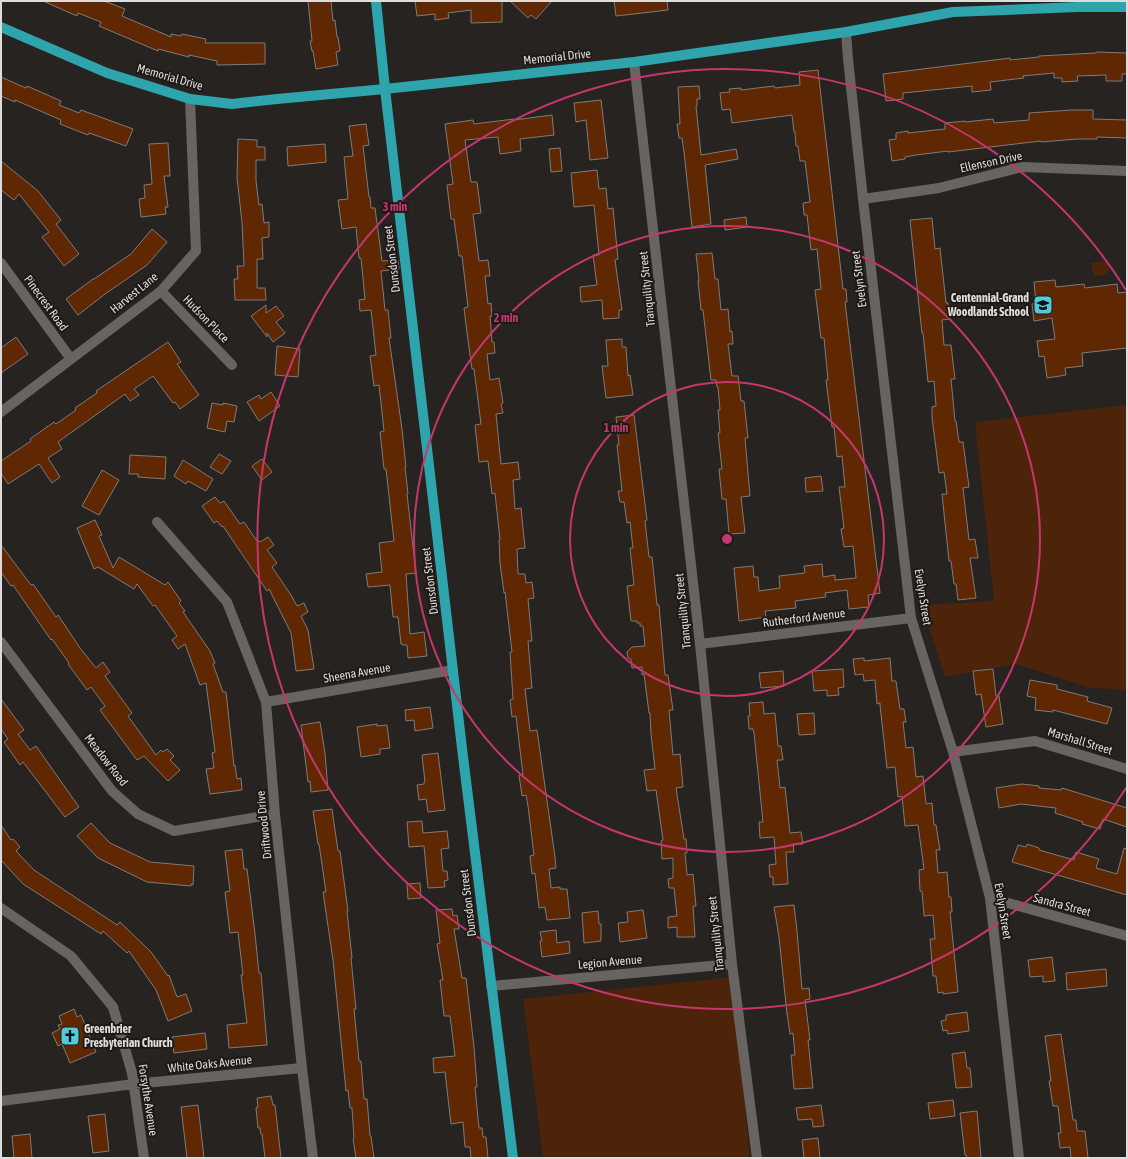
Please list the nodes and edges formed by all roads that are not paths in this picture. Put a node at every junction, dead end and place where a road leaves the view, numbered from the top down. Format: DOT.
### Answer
graph roads {
  1 [pos="376,1"];
  2 [pos="1077,4"];
  3 [pos="1127,7"];
  4 [pos="1,27"];
  5 [pos="846,32"];
  6 [pos="634,62"];
  7 [pos="385,90"];
  8 [pos="190,99"];
  9 [pos="1127,171"];
  10 [pos="863,199"];
  11 [pos="1,263"];
  12 [pos="161,291"];
  13 [pos="71,359"];
  14 [pos="232,364"];
  15 [pos="1,412"];
  16 [pos="157,522"];
  17 [pos="911,618"];
  18 [pos="1,642"];
  19 [pos="700,644"];
  20 [pos="453,670"];
  21 [pos="266,702"];
  22 [pos="953,752"];
  23 [pos="1127,768"];
  24 [pos="275,814"];
  25 [pos="990,898"];
  26 [pos="1,908"];
  27 [pos="1127,936"];
  28 [pos="732,964"];
  29 [pos="491,986"];
  30 [pos="302,1068"];
  31 [pos="134,1084"];
  32 [pos="1,1101"];
  33 [pos="144,1158"];
  34 [pos="314,1158"];
  35 [pos="513,1158"];
  36 [pos="757,1158"];
  37 [pos="1019,1158"];
  1 -- 7 [label="main road, Dunsdon Street"];
  2 -- 3 [label="main road, Memorial Drive"];
  2 -- 5 [label="main road, Memorial Drive"];
  4 -- 8 [label="main road, Memorial Drive"];
  5 -- 6 [label="main road, Memorial Drive"];
  5 -- 10 [label="street, Evelyn Street"];
  6 -- 7 [label="main road, Memorial Drive"];
  6 -- 19 [label="street, Tranquility Street"];
  7 -- 8 [label="main road, Memorial Drive"];
  7 -- 20 [label="main road, Dunsdon Street"];
  8 -- 12 [label="street, Harvest Lane"];
  9 -- 10 [label="street, Ellenson Drive"];
  10 -- 17 [label="street, Evelyn Street"];
  11 -- 13 [label="street, Pinecrest Road"];
  12 -- 13 [label="street, Harvest Lane"];
  12 -- 14 [label="street, Hudson Place"];
  13 -- 15 [label="street, Harvest Lane"];
  16 -- 21 [label="street, Driftwood Drive"];
  17 -- 19 [label="street, Rutherford Avenue"];
  17 -- 22 [label="street, Evelyn Street"];
  18 -- 24 [label="street, Meadow Road"];
  19 -- 28 [label="street, Tranquility Street"];
  20 -- 21 [label="street, Sheena Avenue"];
  20 -- 29 [label="main road, Dunsdon Street"];
  21 -- 24 [label="street, Driftwood Drive"];
  22 -- 23 [label="street, Marshall Street"];
  22 -- 25 [label="street, Evelyn Street"];
  24 -- 30 [label="street, Driftwood Drive"];
  25 -- 27 [label="street, Sandra Street"];
  25 -- 37 [label="street, Evelyn Street"];
  26 -- 31 [label="street, Forsythe Avenue"];
  28 -- 29 [label="street, Legion Avenue"];
  28 -- 36 [label="street, Tranquility Street"];
  29 -- 35 [label="main road, Dunsdon Street"];
  30 -- 31 [label="street, White Oaks Avenue"];
  30 -- 34 [label="street, Driftwood Drive"];
  31 -- 32 [label="street, White Oaks Avenue"];
  31 -- 33 [label="street, Forsythe Avenue"];
}
